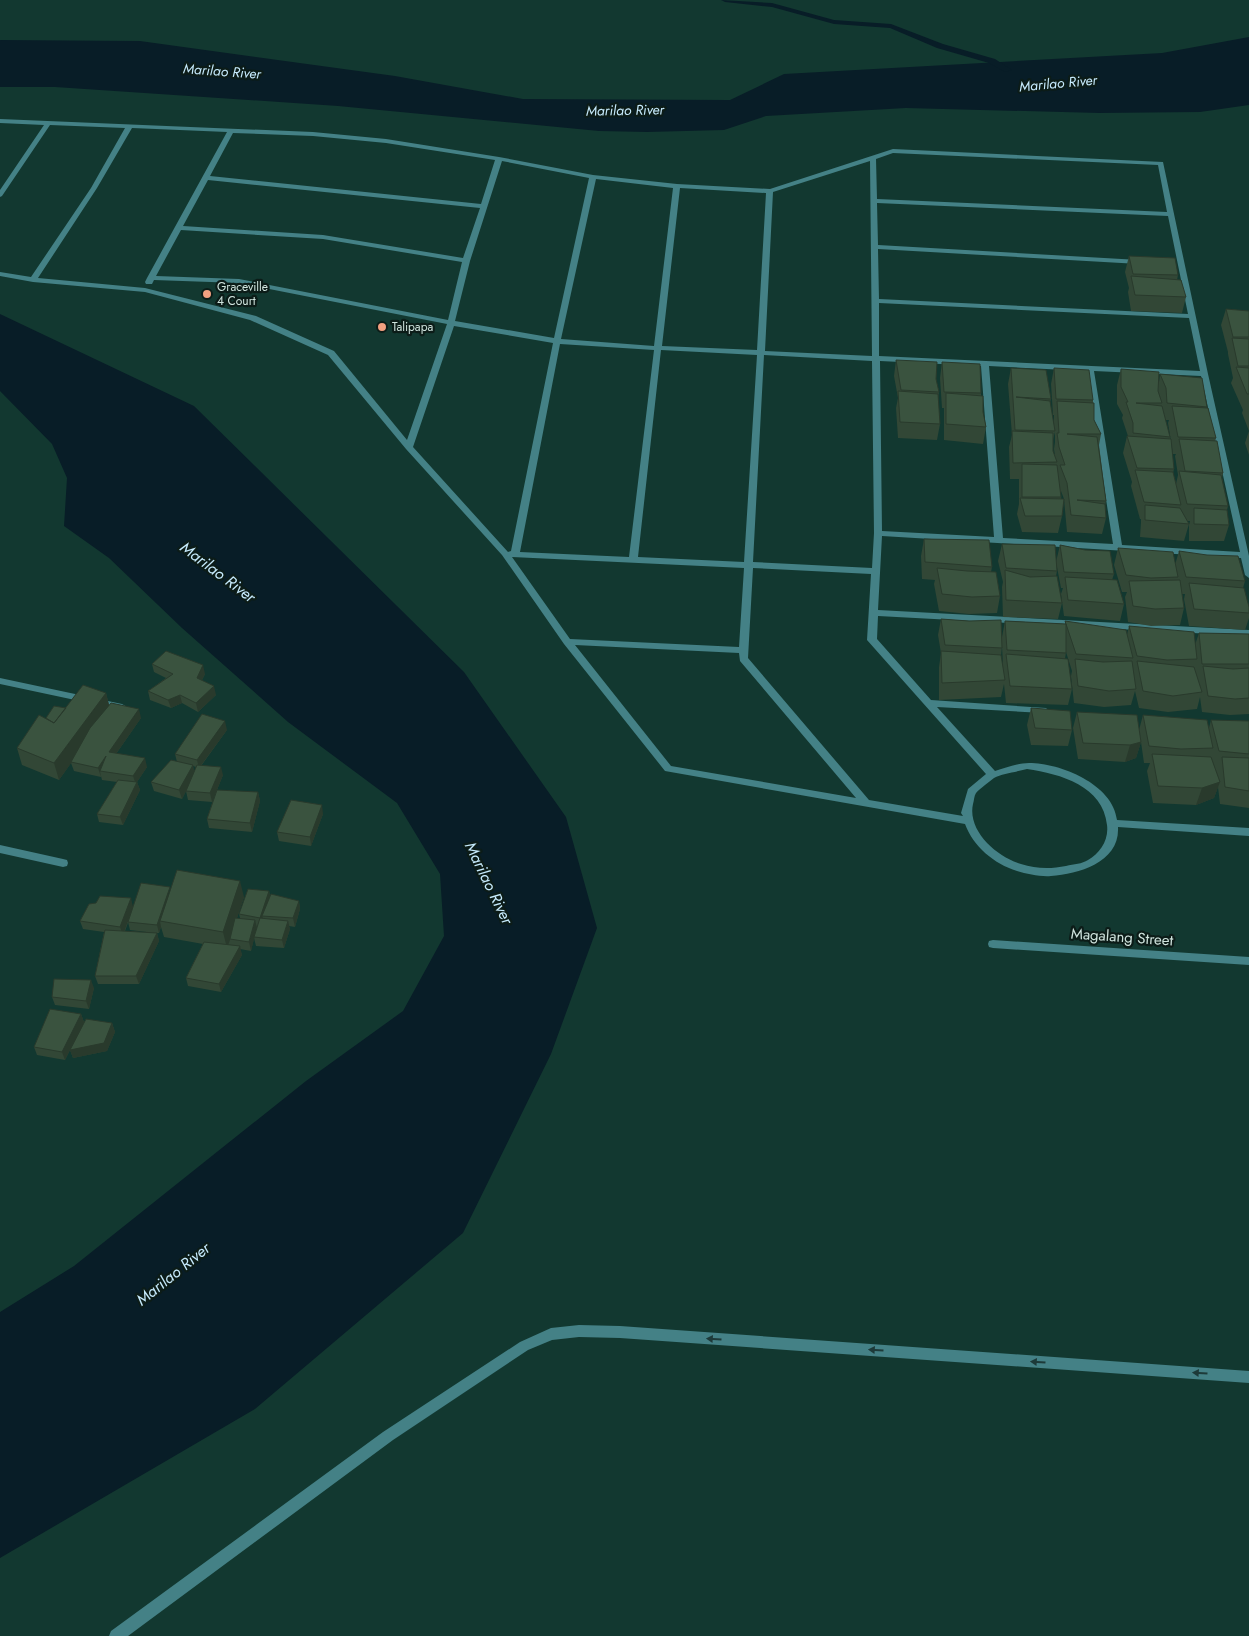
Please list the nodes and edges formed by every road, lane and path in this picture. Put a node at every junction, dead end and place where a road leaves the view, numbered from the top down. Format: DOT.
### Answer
graph roads {
  1 [pos="0,121"];
  2 [pos="48,123"];
  3 [pos="130,126"];
  4 [pos="230,131"];
  5 [pos="873,158"];
  6 [pos="499,159"];
  7 [pos="593,177"];
  8 [pos="205,178"];
  9 [pos="677,186"];
  10 [pos="770,191"];
  11 [pos="0,195"];
  12 [pos="873,201"];
  13 [pos="484,206"];
  14 [pos="1171,214"];
  15 [pos="178,228"];
  16 [pos="873,247"];
  17 [pos="466,261"];
  18 [pos="1152,262"];
  19 [pos="1172,263"];
  20 [pos="1181,264"];
  21 [pos="0,274"];
  22 [pos="151,278"];
  23 [pos="33,280"];
  24 [pos="145,290"];
  25 [pos="874,301"];
  26 [pos="1192,316"];
  27 [pos="451,323"];
  28 [pos="557,341"];
  29 [pos="657,348"];
  30 [pos="761,354"];
  31 [pos="875,359"];
  32 [pos="985,364"];
  33 [pos="1090,369"];
  34 [pos="1204,374"];
  35 [pos="409,446"];
  36 [pos="878,533"];
  37 [pos="1000,540"];
  38 [pos="1118,547"];
  39 [pos="510,554"];
  40 [pos="1244,554"];
  41 [pos="633,559"];
  42 [pos="749,565"];
  43 [pos="876,571"];
  44 [pos="1249,575"];
  45 [pos="874,613"];
  46 [pos="1249,633"];
  47 [pos="567,642"];
  48 [pos="743,650"];
  49 [pos="0,681"];
  50 [pos="931,703"];
  51 [pos="122,707"];
  52 [pos="1050,711"];
  53 [pos="992,774"];
  54 [pos="865,801"];
  55 [pos="966,820"];
  56 [pos="1113,823"];
  57 [pos="1249,832"];
  58 [pos="0,849"];
  59 [pos="63,863"];
  60 [pos="993,944"];
  61 [pos="1249,961"];
  62 [pos="1249,1377"];
  63 [pos="116,1636"];
  1 -- 2 [label="street"];
  2 -- 3 [label="street"];
  2 -- 11 [label="street"];
  3 -- 4 [label="street"];
  3 -- 23 [label="street"];
  4 -- 6 [label="street"];
  4 -- 8 [label="street"];
  5 -- 10 [label="street"];
  5 -- 12 [label="street"];
  5 -- 14 [label="street"];
  6 -- 7 [label="street"];
  6 -- 13 [label="street"];
  7 -- 9 [label="street"];
  7 -- 28 [label="street"];
  8 -- 13 [label="street"];
  8 -- 15 [label="street"];
  9 -- 10 [label="street"];
  9 -- 29 [label="street"];
  10 -- 30 [label="street"];
  12 -- 14 [label="street"];
  12 -- 16 [label="street"];
  13 -- 17 [label="street"];
  14 -- 20 [label="street"];
  15 -- 17 [label="street"];
  15 -- 22 [label="street"];
  16 -- 18 [label="street"];
  16 -- 25 [label="street"];
  17 -- 27 [label="street"];
  19 -- 20 [label="street"];
  20 -- 26 [label="street"];
  21 -- 23 [label="street"];
  22 -- 24 [label="street"];
  22 -- 27 [label="street"];
  23 -- 24 [label="street"];
  24 -- 35 [label="street"];
  25 -- 26 [label="street"];
  25 -- 31 [label="street"];
  26 -- 34 [label="street"];
  27 -- 28 [label="street"];
  27 -- 35 [label="street"];
  28 -- 29 [label="street"];
  28 -- 39 [label="street"];
  29 -- 30 [label="street"];
  29 -- 41 [label="street"];
  30 -- 31 [label="street"];
  30 -- 42 [label="street"];
  31 -- 32 [label="street"];
  31 -- 36 [label="street"];
  32 -- 33 [label="street"];
  32 -- 37 [label="street"];
  33 -- 34 [label="street"];
  33 -- 38 [label="street"];
  34 -- 40 [label="street"];
  35 -- 39 [label="street"];
  36 -- 37 [label="street"];
  36 -- 43 [label="street"];
  37 -- 38 [label="street"];
  38 -- 40 [label="street"];
  39 -- 41 [label="street"];
  39 -- 47 [label="street"];
  40 -- 44 [label="street"];
  41 -- 42 [label="street"];
  42 -- 43 [label="street"];
  42 -- 48 [label="street"];
  43 -- 45 [label="street"];
  45 -- 46 [label="street"];
  45 -- 50 [label="street"];
  47 -- 48 [label="street"];
  47 -- 54 [label="street"];
  48 -- 54 [label="street"];
  49 -- 51 [label="street"];
  50 -- 52 [label="street"];
  50 -- 53 [label="street"];
  53 -- 55 [label="street"];
  53 -- 56 [label="street"];
  54 -- 55 [label="street"];
  55 -- 56 [label="street"];
  56 -- 57 [label="street"];
  58 -- 59 [label="street"];
  60 -- 61 [label="street, Magalang Street"];
  62 -- 63 [label="street, one-way"];
}
